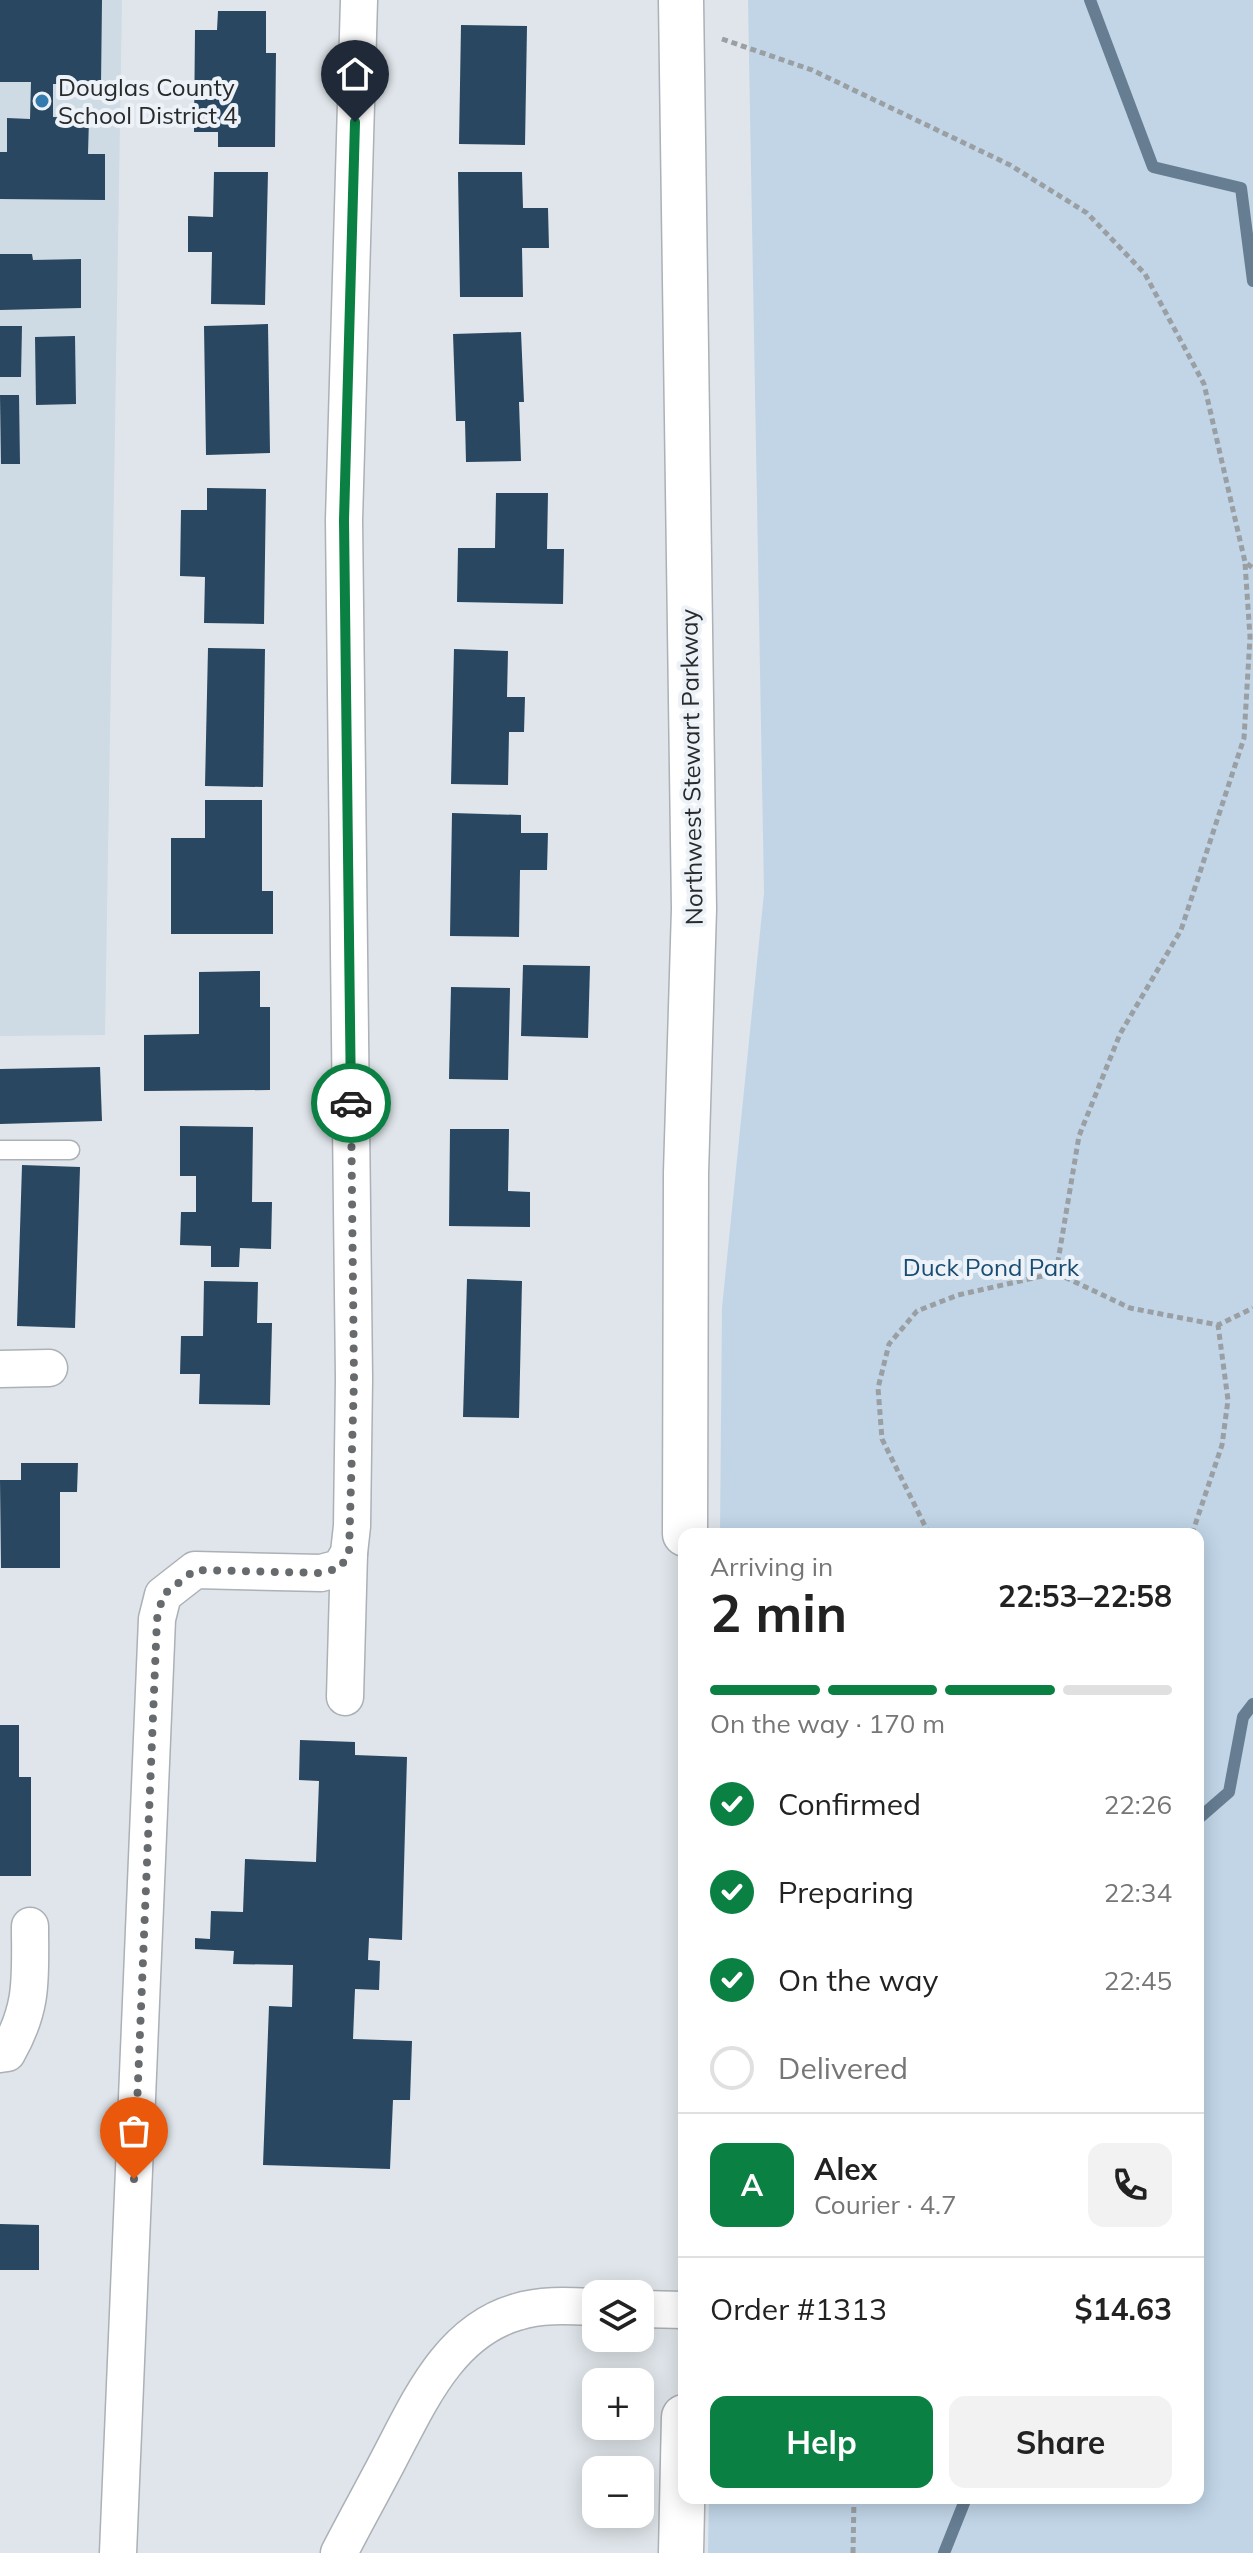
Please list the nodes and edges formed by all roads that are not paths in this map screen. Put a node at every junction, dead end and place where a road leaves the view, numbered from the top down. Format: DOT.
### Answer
graph roads {
  1 [pos="359,0"];
  2 [pos="681,12"];
  3 [pos="0,1150"];
  4 [pos="70,1150"];
  5 [pos="49,1368"];
  6 [pos="0,1369"];
  7 [pos="685,1528"];
  8 [pos="349,1553"];
  9 [pos="345,1697"];
  10 [pos="30,1926"];
  11 [pos="0,2054"];
  12 [pos="582,2307"];
  13 [pos="654,2309"];
  14 [pos="678,2310"];
  15 [pos="682,2504"];
  16 [pos="118,2553"];
  17 [pos="339,2553"];
  18 [pos="681,2553"];
  1 -- 8 [label="street"];
  2 -- 7 [label="main road, Northwest Stewart Parkway"];
  3 -- 4 [label="lane"];
  5 -- 6 [label="street"];
  8 -- 9 [label="street"];
  8 -- 16 [label="street"];
  10 -- 11 [label="street"];
  12 -- 17 [label="street"];
  13 -- 14 [label="street"];
  15 -- 18 [label="main road"];
}
